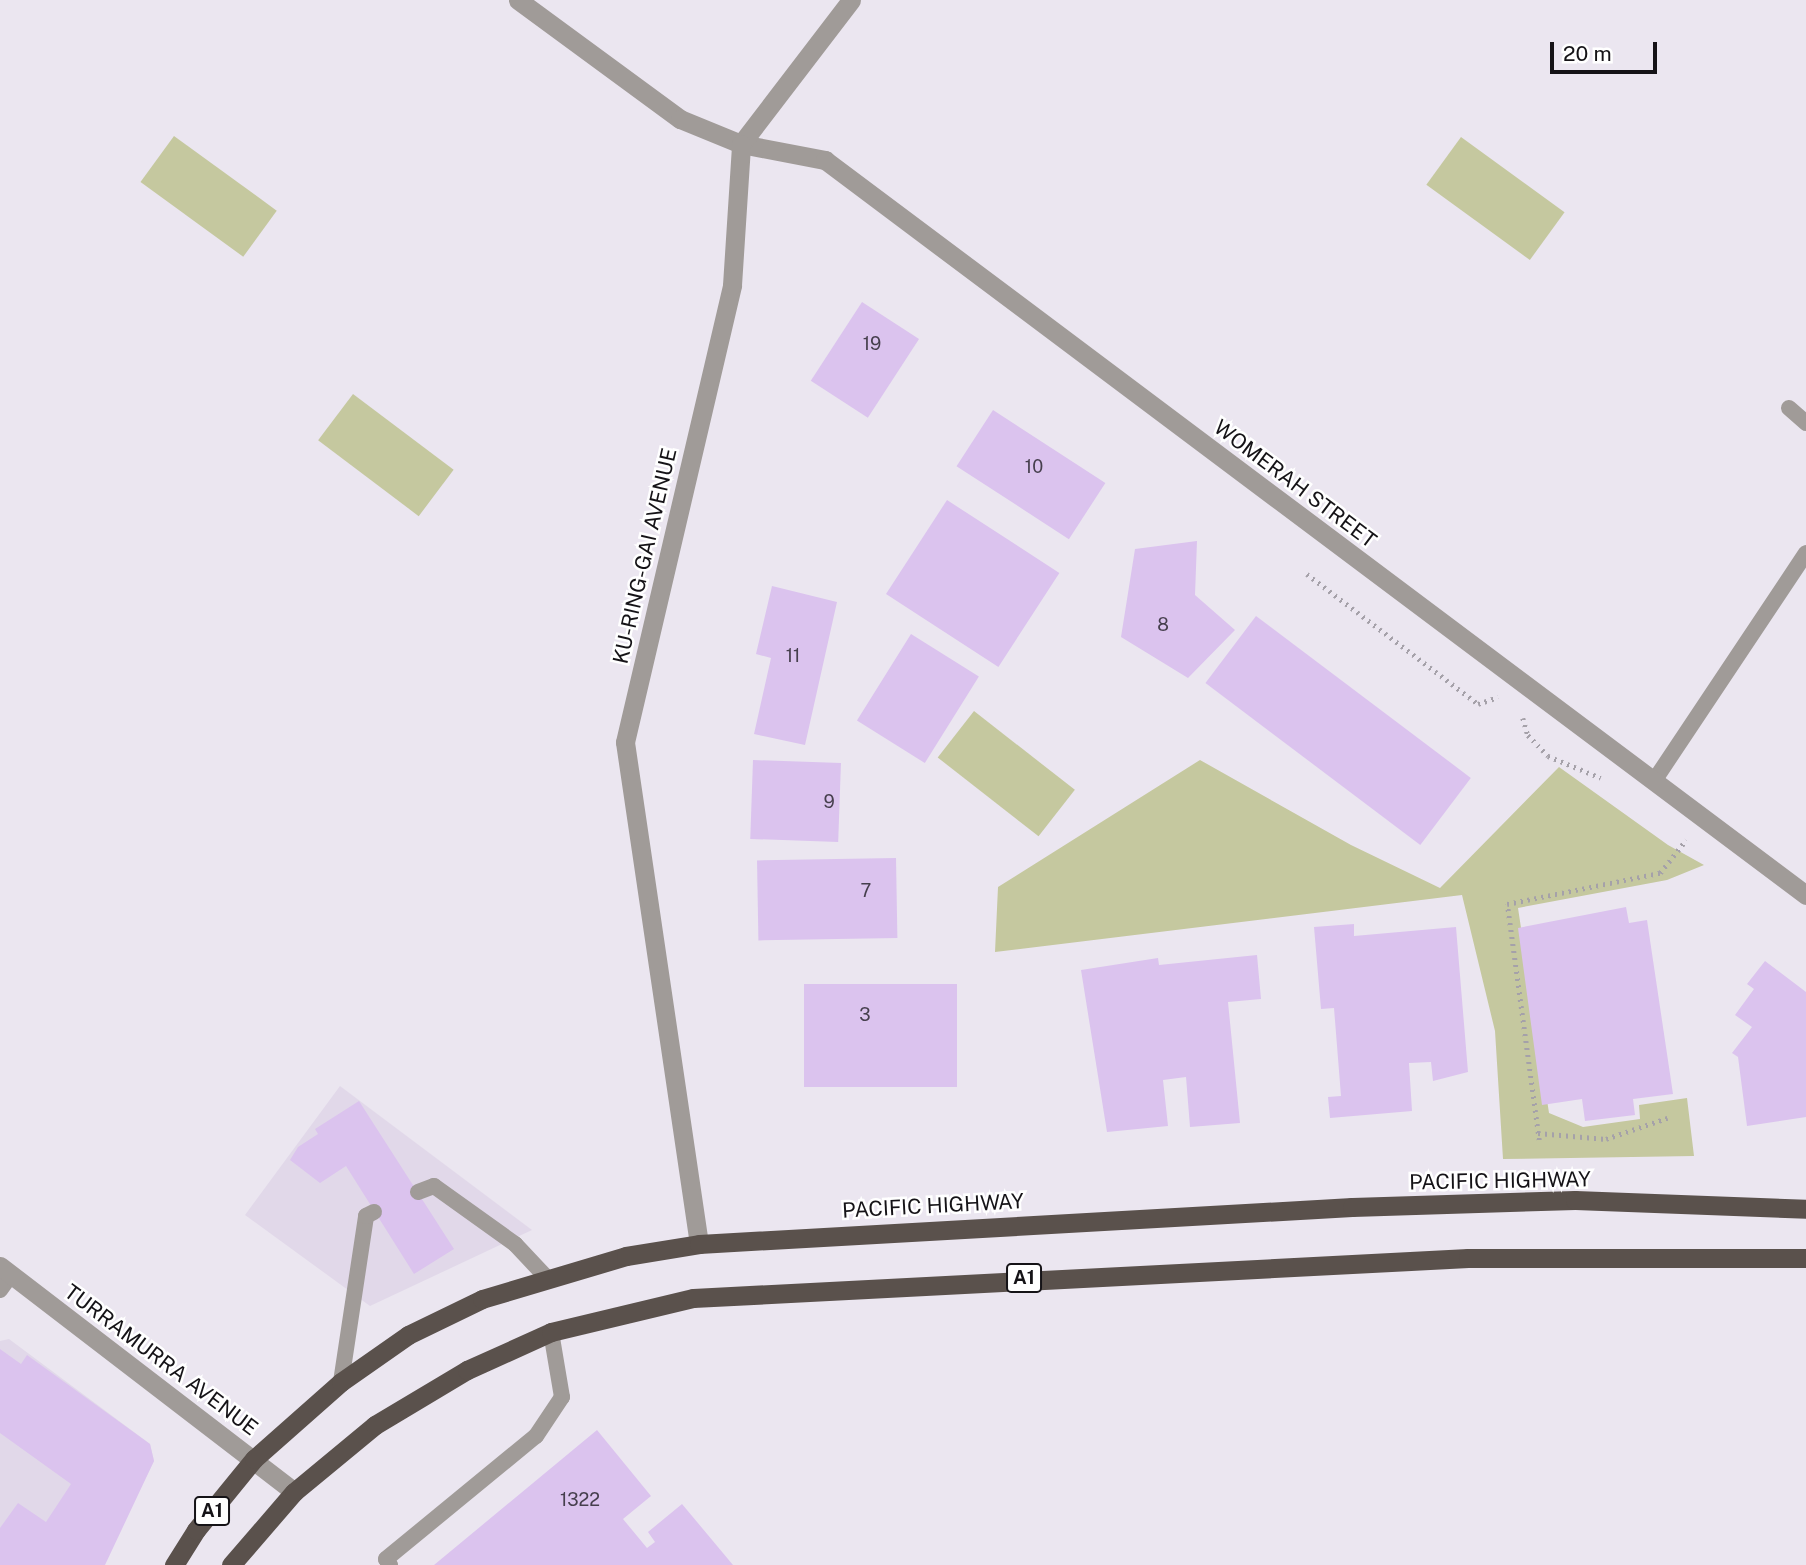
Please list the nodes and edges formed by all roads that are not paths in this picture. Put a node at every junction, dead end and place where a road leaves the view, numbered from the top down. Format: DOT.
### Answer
graph roads {
  1 [pos="518,0"];
  2 [pos="851,0"];
  3 [pos="741,144"];
  4 [pos="1789,408"];
  5 [pos="1806,423"];
  6 [pos="1806,552"];
  7 [pos="1654,781"];
  8 [pos="1806,895"];
  9 [pos="418,1192"];
  10 [pos="1806,1209"];
  11 [pos="374,1212"];
  12 [pos="699,1244"];
  13 [pos="1806,1258"];
  14 [pos="547,1276"];
  15 [pos="4,1277"];
  16 [pos="551,1332"];
  17 [pos="341,1382"];
  18 [pos="254,1459"];
  19 [pos="294,1492"];
  20 [pos="174,1565"];
  21 [pos="231,1565"];
  22 [pos="390,1565"];
  1 -- 3 [label="street"];
  2 -- 3 [label="street"];
  3 -- 7 [label="street, WOMERAH STREET"];
  3 -- 12 [label="street, KU-RING-GAI AVENUE"];
  4 -- 5 [label="lane"];
  6 -- 7 [label="lane"];
  7 -- 8 [label="street, WOMERAH STREET"];
  9 -- 14 [label="lane"];
  10 -- 12 [label="highway, PACIFIC HIGHWAY / A1"];
  11 -- 17 [label="lane"];
  12 -- 14 [label="highway, PACIFIC HIGHWAY / A1"];
  13 -- 16 [label="highway, A1"];
  14 -- 17 [label="highway, PACIFIC HIGHWAY / A1"];
  15 -- 18 [label="street, TURRAMURRA AVENUE"];
  16 -- 19 [label="highway, A1"];
  16 -- 22 [label="lane"];
  17 -- 18 [label="highway, PACIFIC HIGHWAY / A1"];
  18 -- 19 [label="street, TURRAMURRA AVENUE"];
  18 -- 20 [label="highway, PACIFIC HIGHWAY / A1"];
  19 -- 21 [label="highway, A1"];
}
